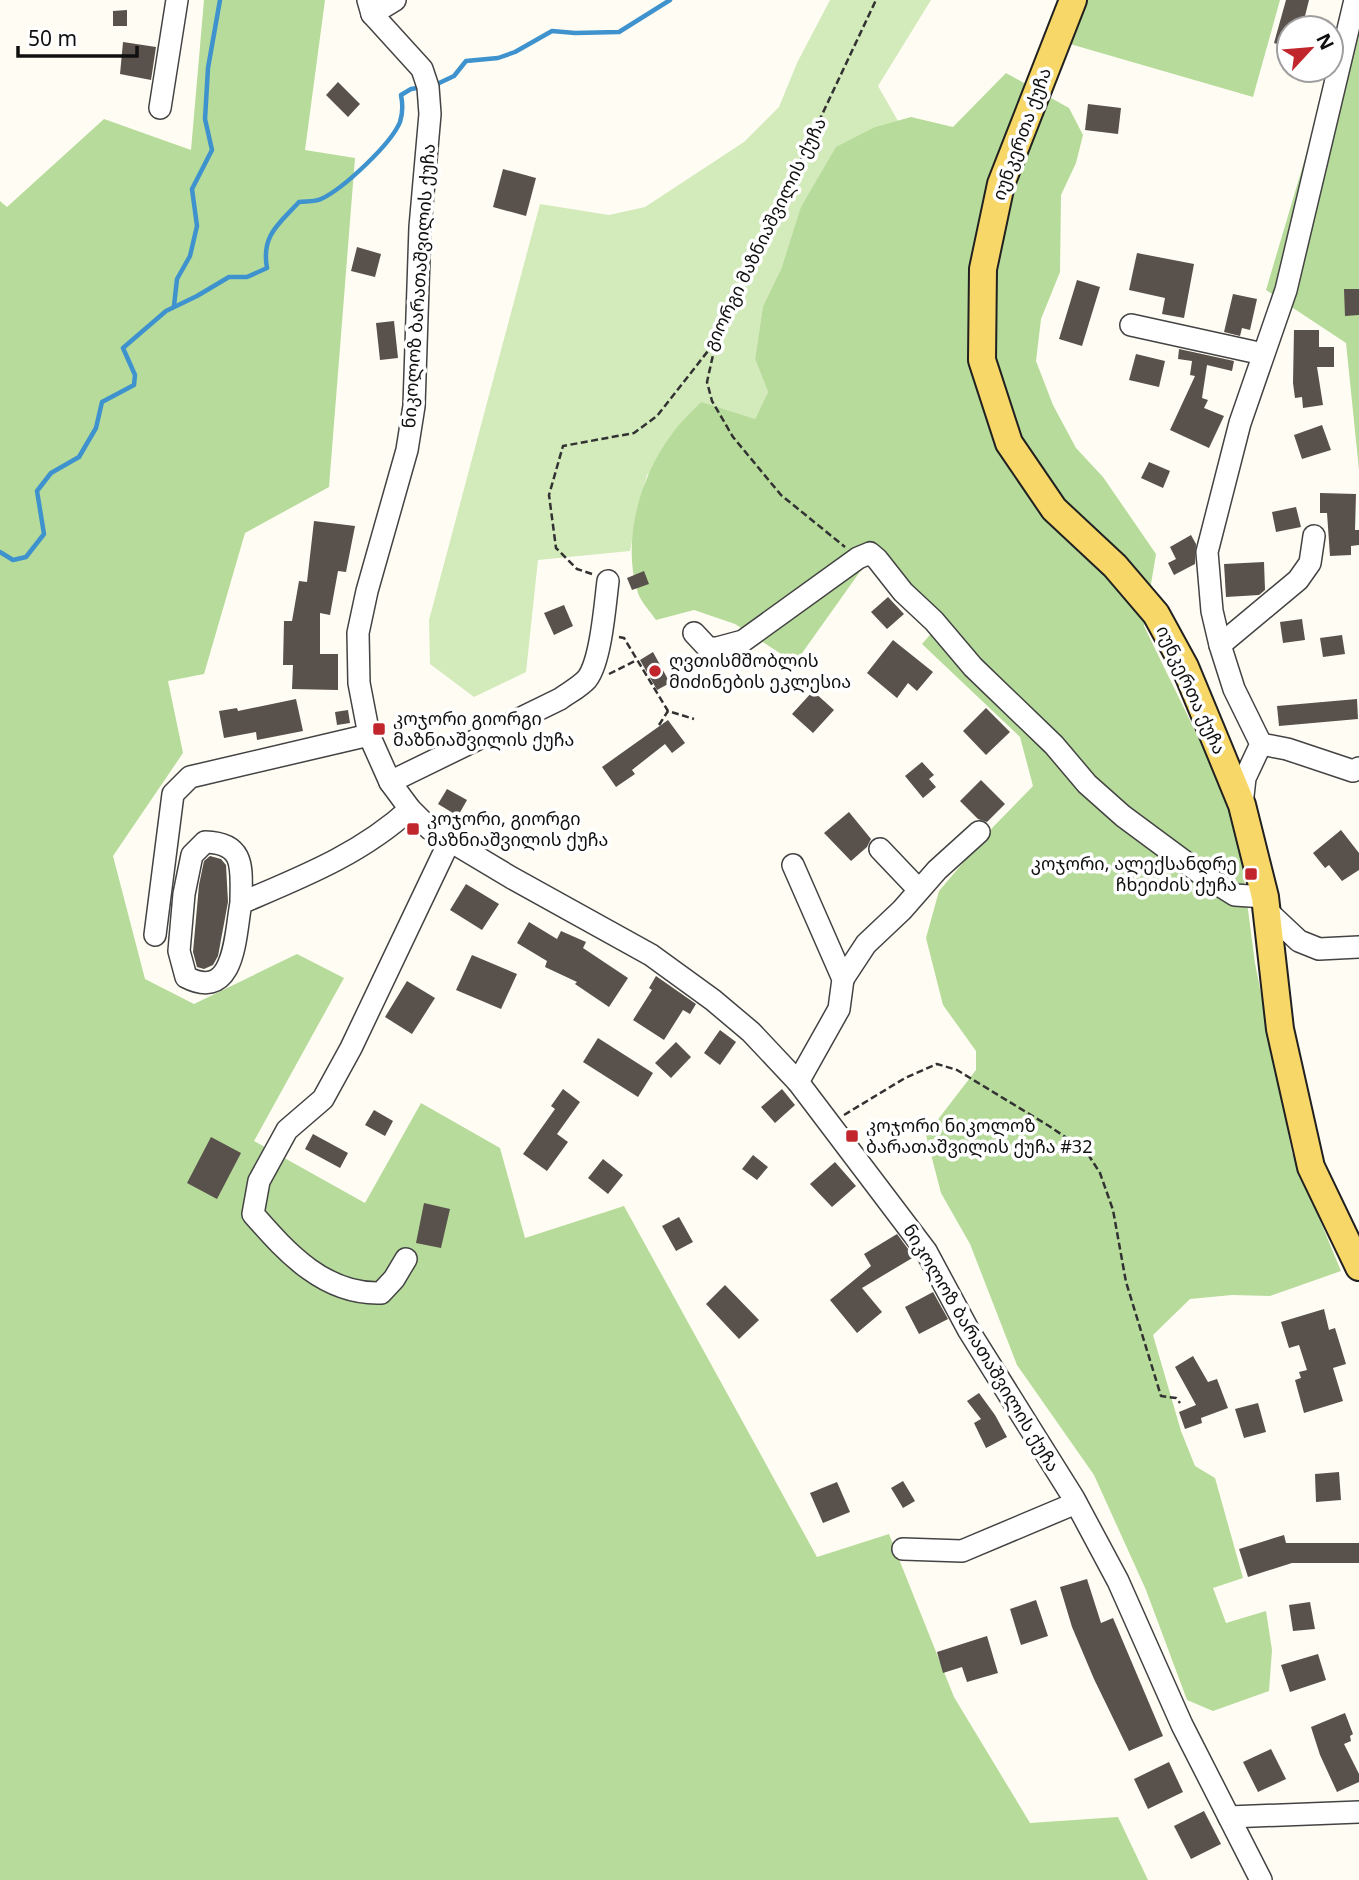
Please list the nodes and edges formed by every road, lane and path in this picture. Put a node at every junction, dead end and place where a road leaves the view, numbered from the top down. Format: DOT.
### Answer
graph roads {
  1 [pos="177,0"];
  2 [pos="395,0"];
  3 [pos="876,0"];
  4 [pos="1073,0"];
  5 [pos="1355,0"];
  6 [pos="370,7"];
  7 [pos="160,108"];
  8 [pos="1131,325"];
  9 [pos="715,342"];
  10 [pos="1263,354"];
  11 [pos="1314,536"];
  12 [pos="858,558"];
  13 [pos="608,580"];
  14 [pos="694,633"];
  15 [pos="620,637"];
  16 [pos="1220,645"];
  17 [pos="637,660"];
  18 [pos="593,670"];
  19 [pos="668,711"];
  20 [pos="694,719"];
  21 [pos="659,725"];
  22 [pos="369,736"];
  23 [pos="1261,744"];
  24 [pos="1359,768"];
  25 [pos="390,782"];
  26 [pos="1241,804"];
  27 [pos="410,809"];
  28 [pos="979,832"];
  29 [pos="450,840"];
  30 [pos="880,849"];
  31 [pos="793,866"];
  32 [pos="919,890"];
  33 [pos="241,903"];
  34 [pos="1266,904"];
  35 [pos="156,935"];
  36 [pos="1359,947"];
  37 [pos="843,979"];
  38 [pos="798,1082"];
  39 [pos="830,1125"];
  40 [pos="406,1259"];
  41 [pos="1359,1267"];
  42 [pos="1180,1403"];
  43 [pos="1076,1503"];
  44 [pos="903,1549"];
  45 [pos="1359,1812"];
  46 [pos="1229,1817"];
  47 [pos="1261,1880"];
  1 -- 7 [label="street"];
  2 -- 6 [label="street"];
  3 -- 9 [label="path, გიორგი მაზნიაშვილის ქუჩა"];
  4 -- 26 [label="main road, იუნკერთა ქუჩა"];
  5 -- 10 [label="street"];
  6 -- 22 [label="street, ნიკოლოზ ბარათაშვილის ქუჩა"];
  8 -- 10 [label="street"];
  9 -- 12 [label="path"];
  9 -- 13 [label="path, გიორგი მაზნიაშვილის ქუჩა"];
  10 -- 16 [label="street"];
  11 -- 16 [label="street"];
  12 -- 14 [label="street"];
  12 -- 34 [label="street"];
  13 -- 18 [label="street"];
  15 -- 17 [label="path"];
  16 -- 23 [label="street"];
  17 -- 18 [label="path"];
  17 -- 19 [label="path"];
  18 -- 25 [label="street"];
  19 -- 20 [label="path"];
  19 -- 21 [label="path"];
  22 -- 25 [label="street, ნიკოლოზ ბარათაშვილის ქუჩა"];
  22 -- 35 [label="street"];
  23 -- 24 [label="street"];
  23 -- 26 [label="street"];
  25 -- 27 [label="street, ნიკოლოზ ბარათაშვილის ქუჩა"];
  26 -- 34 [label="main road, იუნკერთა ქუჩა"];
  27 -- 29 [label="street, ნიკოლოზ ბარათაშვილის ქუჩა"];
  27 -- 33 [label="street"];
  28 -- 32 [label="street"];
  29 -- 38 [label="street, ნიკოლოზ ბარათაშვილის ქუჩა"];
  29 -- 40 [label="street"];
  30 -- 32 [label="street"];
  31 -- 37 [label="street"];
  32 -- 37 [label="street"];
  33 -- 33 [label="street"];
  34 -- 36 [label="street"];
  34 -- 41 [label="main road, იუნკერთა ქუჩა"];
  37 -- 38 [label="street"];
  38 -- 39 [label="street, ნიკოლოზ ბარათაშვილის ქუჩა"];
  39 -- 42 [label="path"];
  39 -- 43 [label="street, ნიკოლოზ ბარათაშვილის ქუჩა"];
  43 -- 44 [label="street"];
  43 -- 46 [label="street, ნიკოლოზ ბარათაშვილის ქუჩა"];
  45 -- 46 [label="street"];
  46 -- 47 [label="street, ნიკოლოზ ბარათაშვილის ქუჩა"];
}
